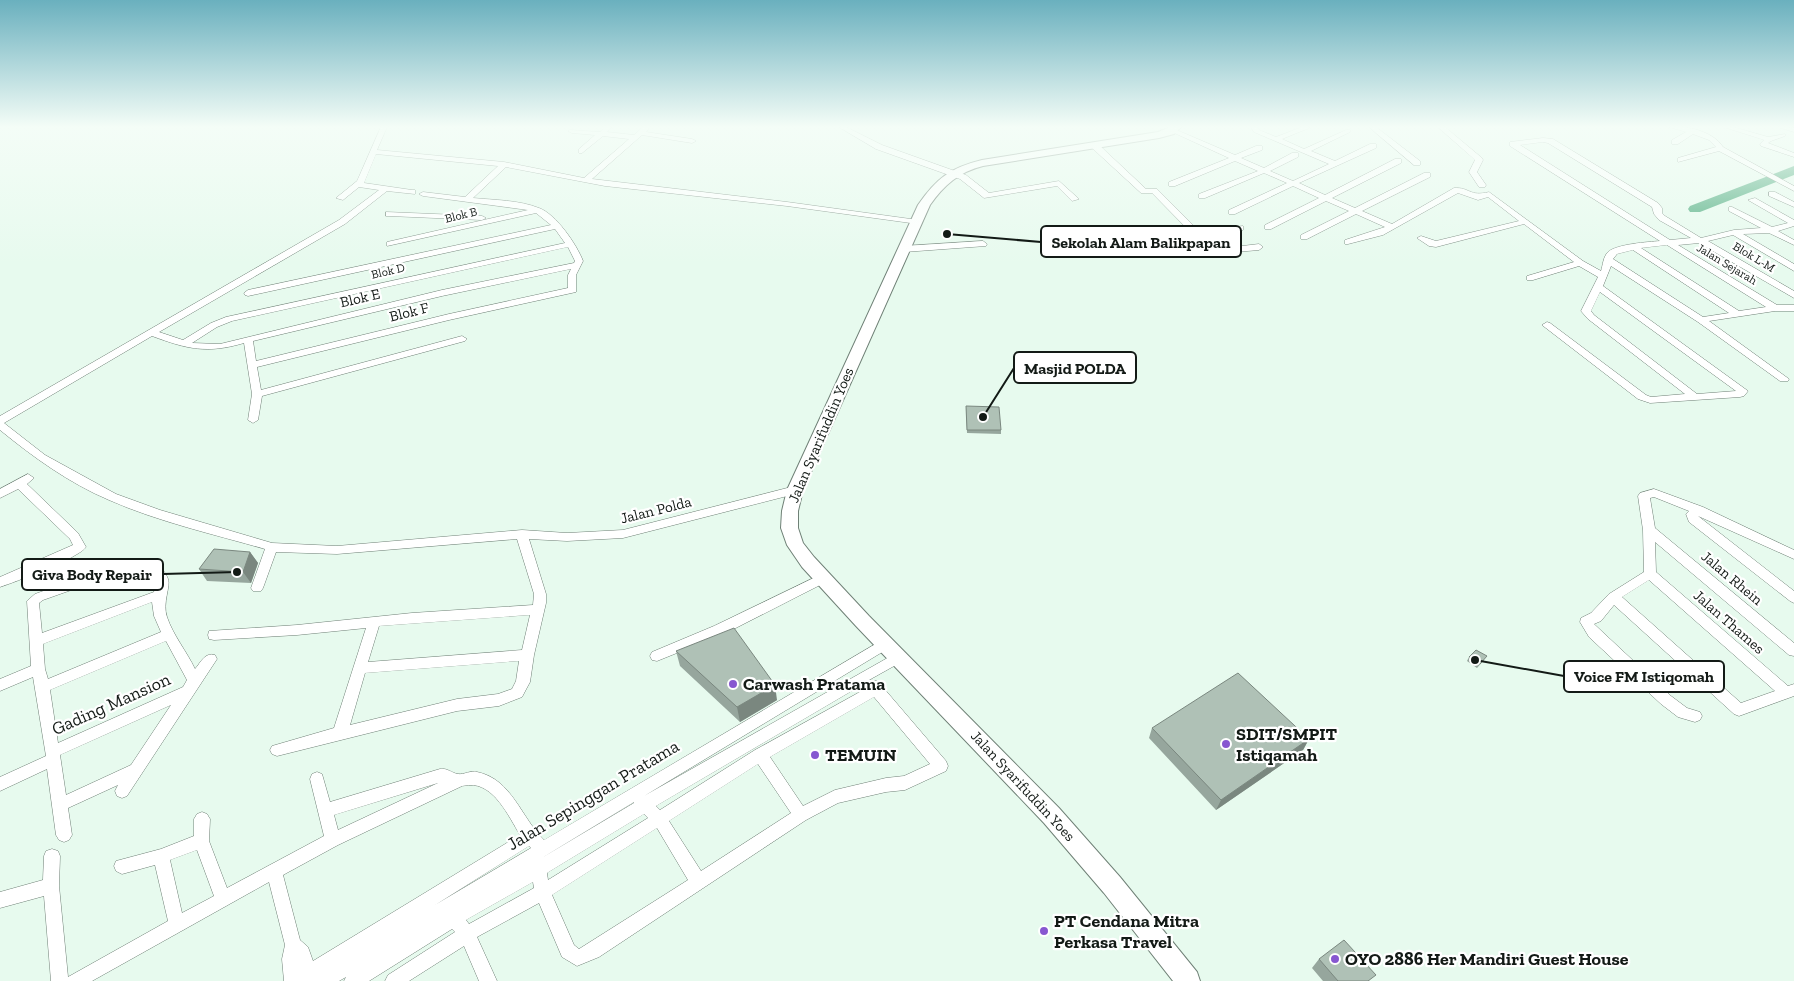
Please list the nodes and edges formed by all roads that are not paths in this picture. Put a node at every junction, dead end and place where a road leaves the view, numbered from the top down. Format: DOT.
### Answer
graph roads {
  1 [pos="366,173"];
  2 [pos="495,173"];
  3 [pos="546,173"];
  4 [pos="594,173"];
  5 [pos="954,173"];
  6 [pos="959,173"];
  7 [pos="1125,173"];
  8 [pos="1200,173"];
  9 [pos="1260,173"];
  10 [pos="1268,173"];
  11 [pos="1317,173"];
  12 [pos="1376,173"];
  13 [pos="1474,173"];
  14 [pos="1558,173"];
  15 [pos="1603,173"];
  16 [pos="1766,173"];
  17 [pos="1427,175"];
  18 [pos="585,181"];
  19 [pos="361,184"];
  20 [pos="1172,184"];
  21 [pos="1294,184"];
  22 [pos="1482,185"];
  23 [pos="1794,188"];
  24 [pos="385,190"];
  25 [pos="412,192"];
  26 [pos="423,194"];
  27 [pos="1772,194"];
  28 [pos="1202,196"];
  29 [pos="340,198"];
  30 [pos="1326,198"];
  31 [pos="1075,199"];
  32 [pos="466,200"];
  33 [pos="1752,200"];
  34 [pos="1656,205"];
  35 [pos="1794,205"];
  36 [pos="1732,209"];
  37 [pos="538,210"];
  38 [pos="1358,211"];
  39 [pos="1232,212"];
  40 [pos="389,214"];
  41 [pos="496,218"];
  42 [pos="918,222"];
  43 [pos="1524,222"];
  44 [pos="1794,223"];
  45 [pos="557,226"];
  46 [pos="1268,226"];
  47 [pos="1392,226"];
  48 [pos="1240,228"];
  49 [pos="1771,230"];
  50 [pos="1734,232"];
  51 [pos="1198,234"];
  52 [pos="1304,237"];
  53 [pos="1421,238"];
  54 [pos="1702,240"];
  55 [pos="1348,242"];
  56 [pos="1666,242"];
  57 [pos="1794,243"];
  58 [pos="390,244"];
  59 [pos="570,244"];
  60 [pos="983,244"];
  61 [pos="1259,247"];
  62 [pos="1634,247"];
  63 [pos="904,249"];
  64 [pos="1608,260"];
  65 [pos="1580,263"];
  66 [pos="577,265"];
  67 [pos="1794,268"];
  68 [pos="1603,276"];
  69 [pos="1530,278"];
  70 [pos="1598,287"];
  71 [pos="248,293"];
  72 [pos="1794,296"];
  73 [pos="1775,308"];
  74 [pos="1794,308"];
  75 [pos="1736,313"];
  76 [pos="1701,320"];
  77 [pos="1547,325"];
  78 [pos="151,332"];
  79 [pos="248,339"];
  80 [pos="462,339"];
  81 [pos="183,344"];
  82 [pos="253,365"];
  83 [pos="1784,379"];
  84 [pos="257,394"];
  85 [pos="1695,397"];
  86 [pos="254,420"];
  87 [pos="0,421"];
  88 [pos="0,426"];
  89 [pos="795,490"];
  90 [pos="0,494"];
  91 [pos="1699,510"];
  92 [pos="1650,530"];
  93 [pos="522,534"];
  94 [pos="272,548"];
  95 [pos="1794,555"];
  96 [pos="1650,574"];
  97 [pos="822,579"];
  98 [pos="0,582"];
  99 [pos="257,588"];
  100 [pos="158,595"];
  101 [pos="1613,597"];
  102 [pos="1794,598"];
  103 [pos="538,610"];
  104 [pos="374,622"];
  105 [pos="168,635"];
  106 [pos="214,635"];
  107 [pos="36,641"];
  108 [pos="884,644"];
  109 [pos="1794,651"];
  110 [pos="527,655"];
  111 [pos="657,656"];
  112 [pos="898,657"];
  113 [pos="210,659"];
  114 [pos="362,668"];
  115 [pos="38,670"];
  116 [pos="864,676"];
  117 [pos="0,685"];
  118 [pos="189,686"];
  119 [pos="43,687"];
  120 [pos="876,689"];
  121 [pos="1790,692"];
  122 [pos="780,705"];
  123 [pos="1694,716"];
  124 [pos="791,719"];
  125 [pos="340,733"];
  126 [pos="277,750"];
  127 [pos="53,755"];
  128 [pos="760,755"];
  129 [pos="134,770"];
  130 [pos="317,779"];
  131 [pos="458,781"];
  132 [pos="0,784"];
  133 [pos="122,791"];
  134 [pos="634,792"];
  135 [pos="60,804"];
  136 [pos="643,806"];
  137 [pos="326,810"];
  138 [pos="801,815"];
  139 [pos="202,819"];
  140 [pos="660,819"];
  141 [pos="64,835"];
  142 [pos="333,840"];
  143 [pos="201,841"];
  144 [pos="534,847"];
  145 [pos="52,856"];
  146 [pos="161,856"];
  147 [pos="122,866"];
  148 [pos="538,870"];
  149 [pos="274,871"];
  150 [pos="698,881"];
  151 [pos="51,886"];
  152 [pos="544,892"];
  153 [pos="223,899"];
  154 [pos="0,900"];
  155 [pos="454,918"];
  156 [pos="178,926"];
  157 [pos="467,934"];
  158 [pos="293,944"];
  159 [pos="310,979"];
  160 [pos="60,981"];
  161 [pos="75,981"];
  162 [pos="293,981"];
  163 [pos="353,981"];
  164 [pos="394,981"];
  165 [pos="488,981"];
  166 [pos="1188,981"];
  1 -- 19 [label="street"];
  2 -- 32 [label="street"];
  3 -- 18 [label="street"];
  4 -- 18 [label="street"];
  5 -- 42 [label="highway, Jalan Syarifuddin Yoes"];
  6 -- 31 [label="street"];
  7 -- 51 [label="street"];
  8 -- 20 [label="street"];
  9 -- 28 [label="street"];
  10 -- 21 [label="street"];
  11 -- 21 [label="street"];
  12 -- 30 [label="street"];
  13 -- 22 [label="street"];
  14 -- 56 [label="street, Jalan Sejarah"];
  15 -- 34 [label="street, Jalan Sejarah"];
  16 -- 23 [label="street"];
  17 -- 38 [label="street"];
  18 -- 42 [label="street"];
  19 -- 24 [label="street"];
  19 -- 29 [label="street"];
  21 -- 30 [label="street"];
  21 -- 39 [label="street"];
  24 -- 25 [label="street"];
  24 -- 78 [label="street"];
  26 -- 32 [label="street"];
  27 -- 35 [label="street"];
  30 -- 38 [label="street"];
  30 -- 46 [label="street"];
  32 -- 37 [label="street"];
  33 -- 44 [label="street"];
  34 -- 54 [label="street, Blok L-M"];
  36 -- 49 [label="street"];
  37 -- 41 [label="street, Blok B"];
  37 -- 45 [label="street"];
  38 -- 47 [label="street"];
  38 -- 52 [label="street"];
  40 -- 41 [label="street"];
  41 -- 58 [label="street, Blok B"];
  42 -- 63 [label="highway, Jalan Syarifuddin Yoes"];
  43 -- 47 [label="street"];
  43 -- 53 [label="street"];
  43 -- 65 [label="street"];
  44 -- 49 [label="street"];
  45 -- 59 [label="street"];
  45 -- 71 [label="street"];
  47 -- 55 [label="street"];
  48 -- 51 [label="street"];
  49 -- 50 [label="street"];
  49 -- 57 [label="street"];
  50 -- 54 [label="street"];
  50 -- 67 [label="street"];
  51 -- 61 [label="street"];
  54 -- 56 [label="street"];
  54 -- 72 [label="street, Blok L-M"];
  56 -- 62 [label="street"];
  56 -- 73 [label="street, Jalan Sejarah"];
  59 -- 66 [label="street"];
  59 -- 81 [label="street, Blok D"];
  60 -- 63 [label="street"];
  62 -- 64 [label="street"];
  62 -- 75 [label="street"];
  63 -- 89 [label="highway, Jalan Syarifuddin Yoes"];
  64 -- 68 [label="street"];
  64 -- 76 [label="street"];
  65 -- 68 [label="street"];
  65 -- 69 [label="street"];
  66 -- 79 [label="street, Blok E"];
  66 -- 82 [label="street, Blok F"];
  68 -- 70 [label="street"];
  70 -- 85 [label="street"];
  70 -- 85 [label="street"];
  73 -- 74 [label="street"];
  73 -- 75 [label="street"];
  75 -- 76 [label="street"];
  76 -- 83 [label="street"];
  77 -- 85 [label="street"];
  78 -- 81 [label="street, Blok E"];
  78 -- 87 [label="street"];
  79 -- 81 [label="street, Blok E"];
  79 -- 82 [label="street"];
  80 -- 84 [label="street"];
  82 -- 84 [label="street"];
  84 -- 86 [label="street"];
  88 -- 94 [label="street, Jalan Polda"];
  89 -- 93 [label="street, Jalan Polda"];
  89 -- 97 [label="highway, Jalan Syarifuddin Yoes"];
  90 -- 98 [label="street"];
  91 -- 92 [label="street"];
  91 -- 95 [label="street"];
  91 -- 102 [label="street"];
  92 -- 96 [label="street"];
  92 -- 109 [label="street, Jalan Rhein"];
  93 -- 94 [label="street, Jalan Polda"];
  93 -- 103 [label="street"];
  94 -- 99 [label="street"];
  96 -- 101 [label="street"];
  96 -- 121 [label="street, Jalan Thames"];
  97 -- 108 [label="highway, Jalan Syarifuddin Yoes"];
  97 -- 111 [label="street"];
  100 -- 105 [label="street, Gading Mansion"];
  100 -- 107 [label="street"];
  100 -- 107 [label="street, Gading Mansion"];
  101 -- 121 [label="street"];
  101 -- 123 [label="street"];
  103 -- 104 [label="street"];
  103 -- 110 [label="street"];
  104 -- 106 [label="street"];
  104 -- 114 [label="street"];
  105 -- 118 [label="street, Gading Mansion"];
  105 -- 119 [label="street"];
  107 -- 115 [label="street, Gading Mansion"];
  108 -- 112 [label="highway, Jalan Syarifuddin Yoes"];
  108 -- 122 [label="street, Jalan Sepinggan Pratama"];
  110 -- 114 [label="street"];
  110 -- 125 [label="street"];
  112 -- 116 [label="street"];
  112 -- 166 [label="highway, Jalan Syarifuddin Yoes"];
  113 -- 118 [label="street"];
  114 -- 125 [label="street"];
  115 -- 117 [label="street"];
  115 -- 119 [label="street, Gading Mansion"];
  116 -- 120 [label="street"];
  116 -- 124 [label="street"];
  118 -- 127 [label="street, Gading Mansion"];
  118 -- 129 [label="street, Gading Mansion"];
  119 -- 127 [label="street, Gading Mansion"];
  120 -- 128 [label="street"];
  120 -- 138 [label="street"];
  122 -- 124 [label="street"];
  122 -- 134 [label="street, Jalan Sepinggan Pratama"];
  124 -- 136 [label="street"];
  125 -- 126 [label="street"];
  127 -- 132 [label="street"];
  127 -- 135 [label="street, Gading Mansion"];
  128 -- 138 [label="street"];
  128 -- 140 [label="street"];
  129 -- 133 [label="street, Gading Mansion"];
  129 -- 135 [label="street"];
  130 -- 137 [label="street"];
  131 -- 137 [label="street"];
  131 -- 142 [label="street"];
  131 -- 144 [label="street"];
  134 -- 136 [label="street"];
  134 -- 144 [label="street, Jalan Sepinggan Pratama"];
  135 -- 141 [label="street, Gading Mansion"];
  136 -- 140 [label="street"];
  136 -- 148 [label="street"];
  137 -- 142 [label="street"];
  138 -- 150 [label="street"];
  139 -- 143 [label="street"];
  140 -- 150 [label="street"];
  140 -- 152 [label="street"];
  142 -- 149 [label="street"];
  143 -- 146 [label="street"];
  143 -- 153 [label="street"];
  144 -- 148 [label="street"];
  144 -- 159 [label="street, Jalan Sepinggan Pratama"];
  145 -- 151 [label="street"];
  146 -- 147 [label="street"];
  146 -- 156 [label="street"];
  148 -- 152 [label="street"];
  148 -- 155 [label="street"];
  149 -- 153 [label="street"];
  149 -- 158 [label="street"];
  150 -- 152 [label="street"];
  151 -- 154 [label="street"];
  151 -- 160 [label="street"];
  152 -- 157 [label="street"];
  153 -- 156 [label="street"];
  155 -- 157 [label="street"];
  155 -- 163 [label="street"];
  156 -- 161 [label="street"];
  157 -- 164 [label="street"];
  157 -- 165 [label="street"];
  158 -- 159 [label="street"];
  158 -- 162 [label="street"];
}
